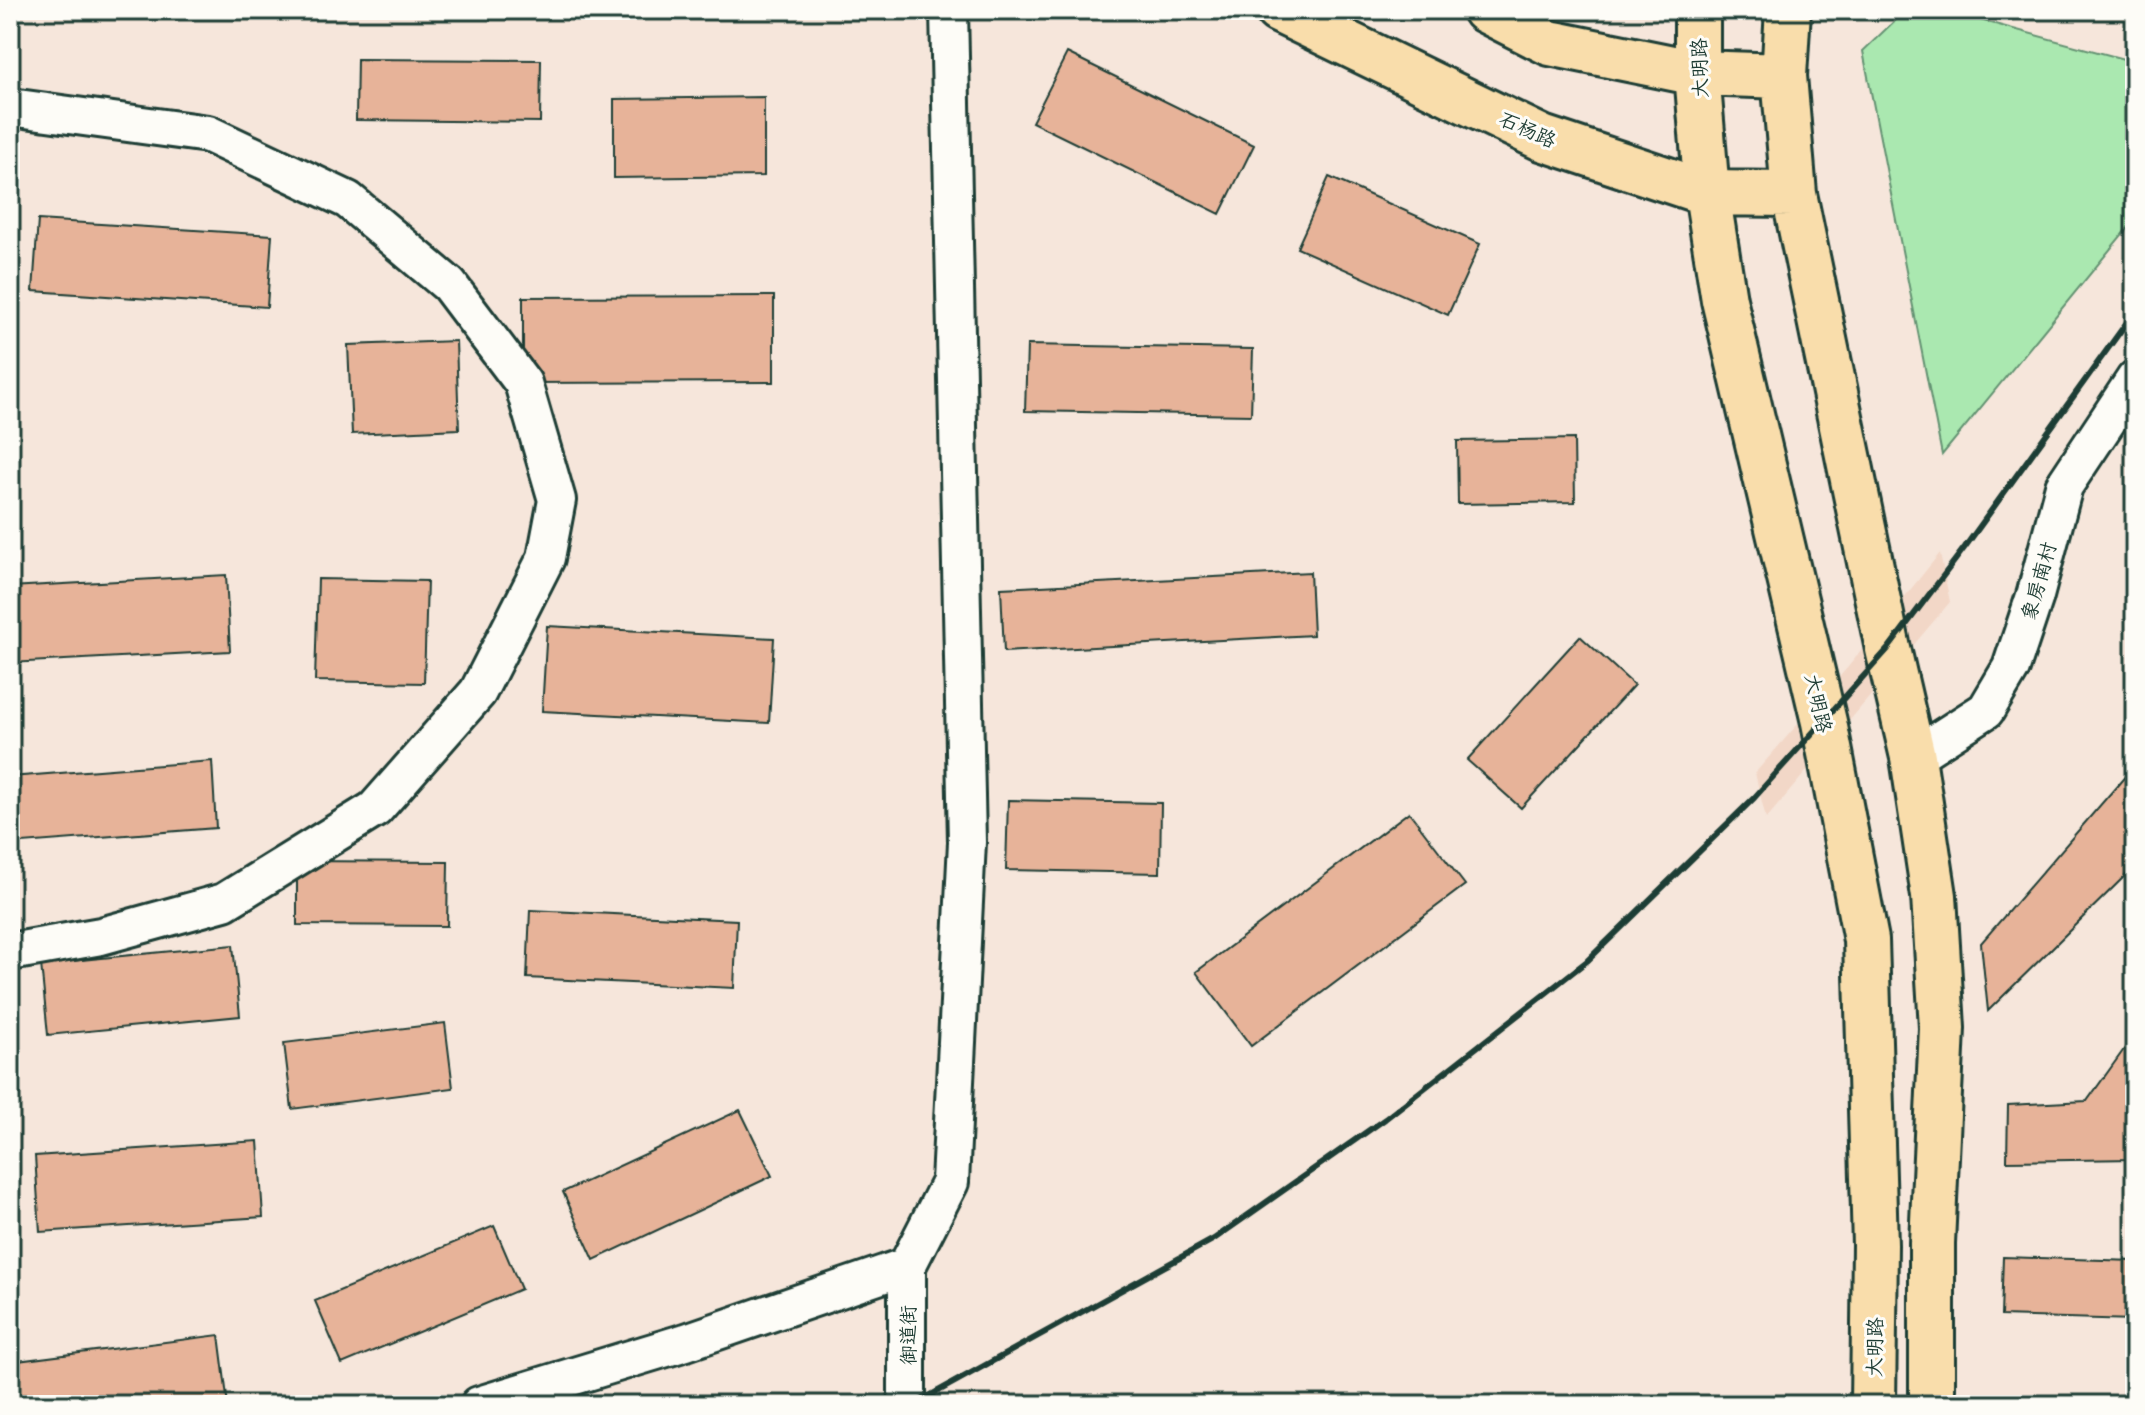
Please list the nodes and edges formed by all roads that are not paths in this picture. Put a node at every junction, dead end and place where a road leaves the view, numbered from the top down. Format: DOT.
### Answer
graph roads {
  1 [pos="949,10"];
  2 [pos="1278,10"];
  3 [pos="1485,10"];
  4 [pos="1697,10"];
  5 [pos="1788,10"];
  6 [pos="1697,73"];
  7 [pos="1784,76"];
  8 [pos="10,109"];
  9 [pos="1707,193"];
  10 [pos="1794,194"];
  11 [pos="2135,379"];
  12 [pos="1913,757"];
  13 [pos="10,952"];
  14 [pos="907,1266"];
  15 [pos="479,1405"];
  16 [pos="907,1405"];
  17 [pos="1873,1405"];
  18 [pos="1932,1405"];
  1 -- 14 [label="street"];
  2 -- 9 [label="main road, 石杨路"];
  3 -- 6 [label="main road"];
  4 -- 6 [label="main road, 大明路"];
  5 -- 7 [label="main road"];
  6 -- 7 [label="main road"];
  6 -- 9 [label="main road, 大明路"];
  7 -- 10 [label="main road"];
  8 -- 13 [label="street"];
  9 -- 10 [label="main road, 石杨路"];
  9 -- 17 [label="main road, 大明路"];
  10 -- 12 [label="main road"];
  11 -- 12 [label="street, 象房南村"];
  12 -- 18 [label="main road"];
  14 -- 15 [label="street"];
  14 -- 16 [label="street, 御道街"];
}
